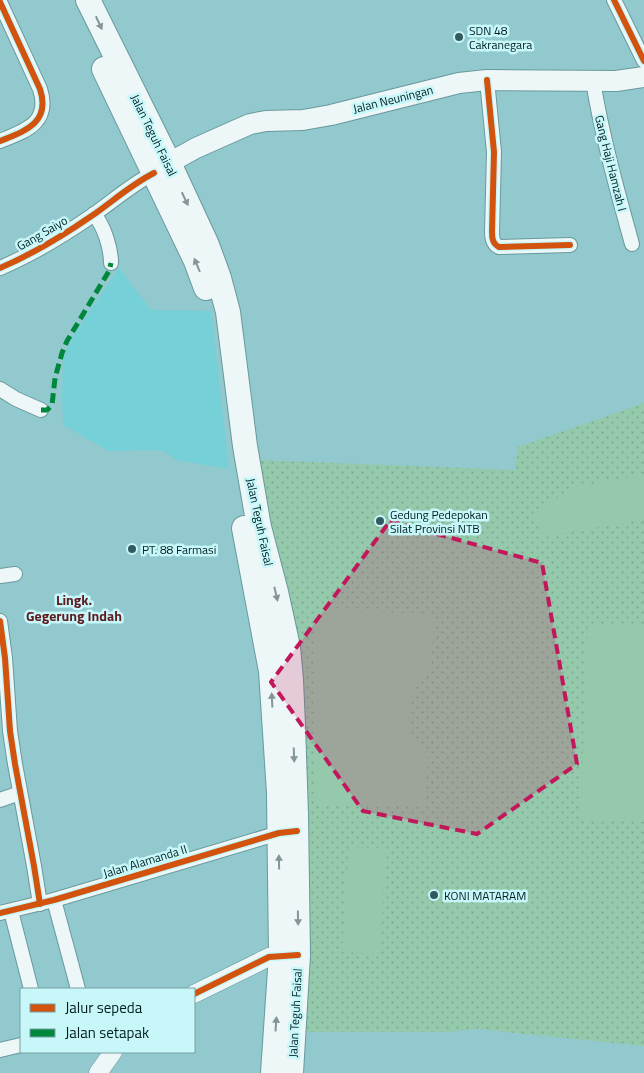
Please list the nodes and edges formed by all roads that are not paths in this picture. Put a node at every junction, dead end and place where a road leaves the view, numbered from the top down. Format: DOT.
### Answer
graph roads {
  1 [pos="614,0"];
  2 [pos="0,2"];
  3 [pos="80,2"];
  4 [pos="644,61"];
  5 [pos="644,77"];
  6 [pos="487,80"];
  7 [pos="593,81"];
  8 [pos="0,141"];
  9 [pos="161,168"];
  10 [pos="94,214"];
  11 [pos="632,244"];
  12 [pos="570,246"];
  13 [pos="111,263"];
  14 [pos="0,268"];
  15 [pos="0,388"];
  16 [pos="41,410"];
  17 [pos="15,574"];
  18 [pos="0,576"];
  19 [pos="0,621"];
  20 [pos="3,677"];
  21 [pos="20,793"];
  22 [pos="0,800"];
  23 [pos="288,832"];
  24 [pos="54,900"];
  25 [pos="40,904"];
  26 [pos="6,912"];
  27 [pos="290,955"];
  28 [pos="31,988"];
  29 [pos="78,988"];
  30 [pos="195,994"];
  31 [pos="20,1045"];
  32 [pos="0,1050"];
  33 [pos="113,1053"];
  34 [pos="98,1073"];
  35 [pos="273,1073"];
  36 [pos="291,1073"];
  1 -- 4 [label="street"];
  2 -- 8 [label="street"];
  3 -- 9 [label="highway, Jalan Teguh Faisal"];
  5 -- 7 [label="main road, Jalan Neuningan"];
  6 -- 7 [label="main road, Jalan Neuningan"];
  6 -- 9 [label="main road, Jalan Neuningan"];
  6 -- 12 [label="street"];
  7 -- 11 [label="street, Gang Haji Hamzah I"];
  9 -- 10 [label="street, Gang Saiyo"];
  9 -- 23 [label="highway, Jalan Teguh Faisal"];
  10 -- 13 [label="street"];
  10 -- 14 [label="street, Gang Saiyo"];
  15 -- 16 [label="street"];
  17 -- 18 [label="street"];
  19 -- 20 [label="street"];
  20 -- 21 [label="street"];
  21 -- 22 [label="street"];
  21 -- 25 [label="street"];
  23 -- 24 [label="street, Jalan Alamanda II"];
  23 -- 27 [label="highway, Jalan Teguh Faisal"];
  24 -- 25 [label="street, Jalan Alamanda II"];
  24 -- 29 [label="street"];
  25 -- 26 [label="street, Jalan Alamanda II"];
  26 -- 28 [label="street"];
  27 -- 30 [label="street"];
  35 -- 27 [label="highway, Jalan Teguh Faisal, one-way"];
  27 -- 36 [label="highway, Jalan Teguh Faisal"];
  31 -- 32 [label="street"];
  33 -- 34 [label="street"];
}
